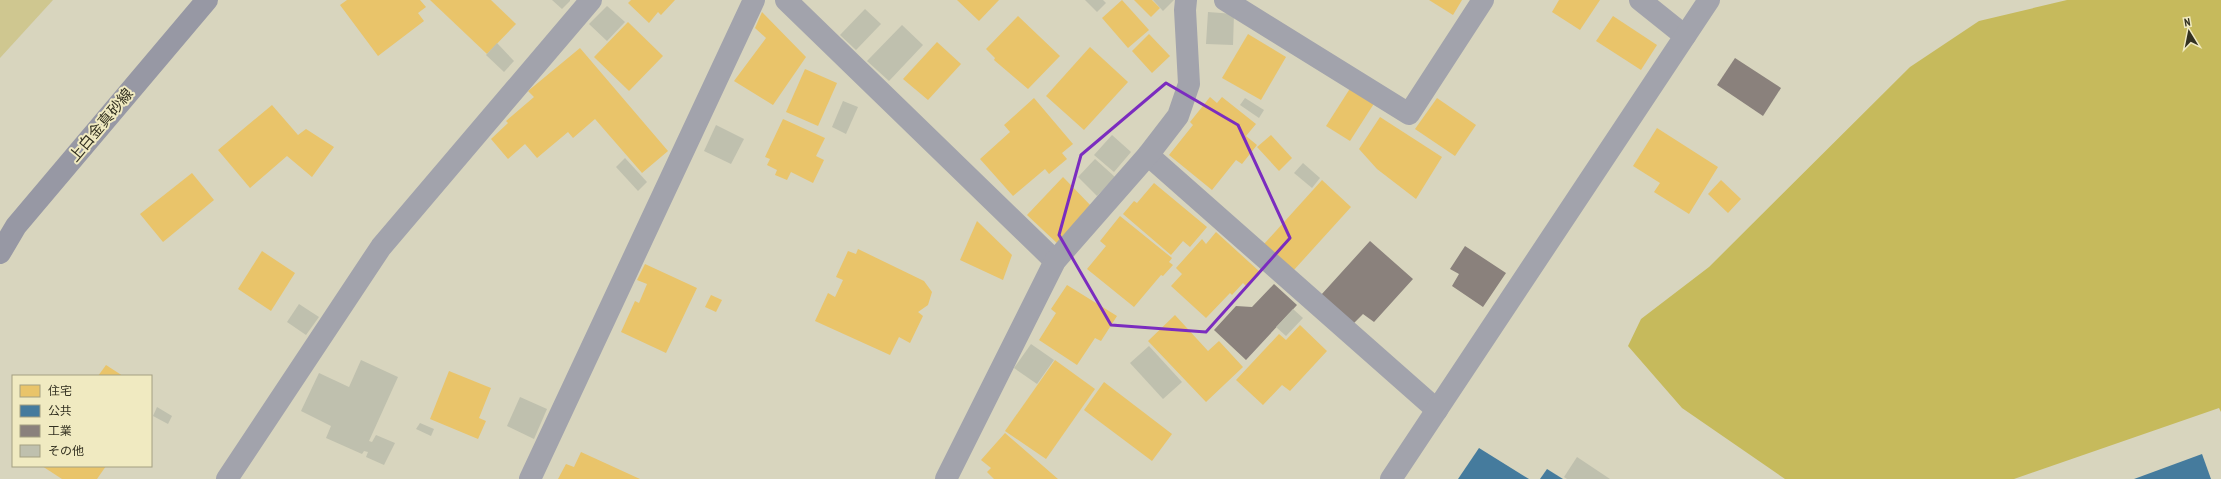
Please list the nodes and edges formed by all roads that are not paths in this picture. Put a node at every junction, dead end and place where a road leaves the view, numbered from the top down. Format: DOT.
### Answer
graph roads {
  1 [pos="207,0"];
  2 [pos="591,0"];
  3 [pos="754,0"];
  4 [pos="786,0"];
  5 [pos="1186,0"];
  6 [pos="1225,0"];
  7 [pos="1483,0"];
  8 [pos="1640,0"];
  9 [pos="1709,0"];
  10 [pos="1685,36"];
  11 [pos="1148,155"];
  12 [pos="0,253"];
  13 [pos="1055,261"];
  14 [pos="1437,410"];
  15 [pos="227,479"];
  16 [pos="530,479"];
  17 [pos="946,479"];
  18 [pos="1391,479"];
  1 -- 12 [label="main road, 上白金真砂線"];
  2 -- 15 [label="street"];
  3 -- 16 [label="street"];
  4 -- 13 [label="street"];
  5 -- 11 [label="street"];
  6 -- 7 [label="street"];
  8 -- 10 [label="street"];
  9 -- 10 [label="street"];
  10 -- 14 [label="street"];
  11 -- 13 [label="street"];
  11 -- 14 [label="street"];
  13 -- 17 [label="street"];
  14 -- 18 [label="street"];
}
